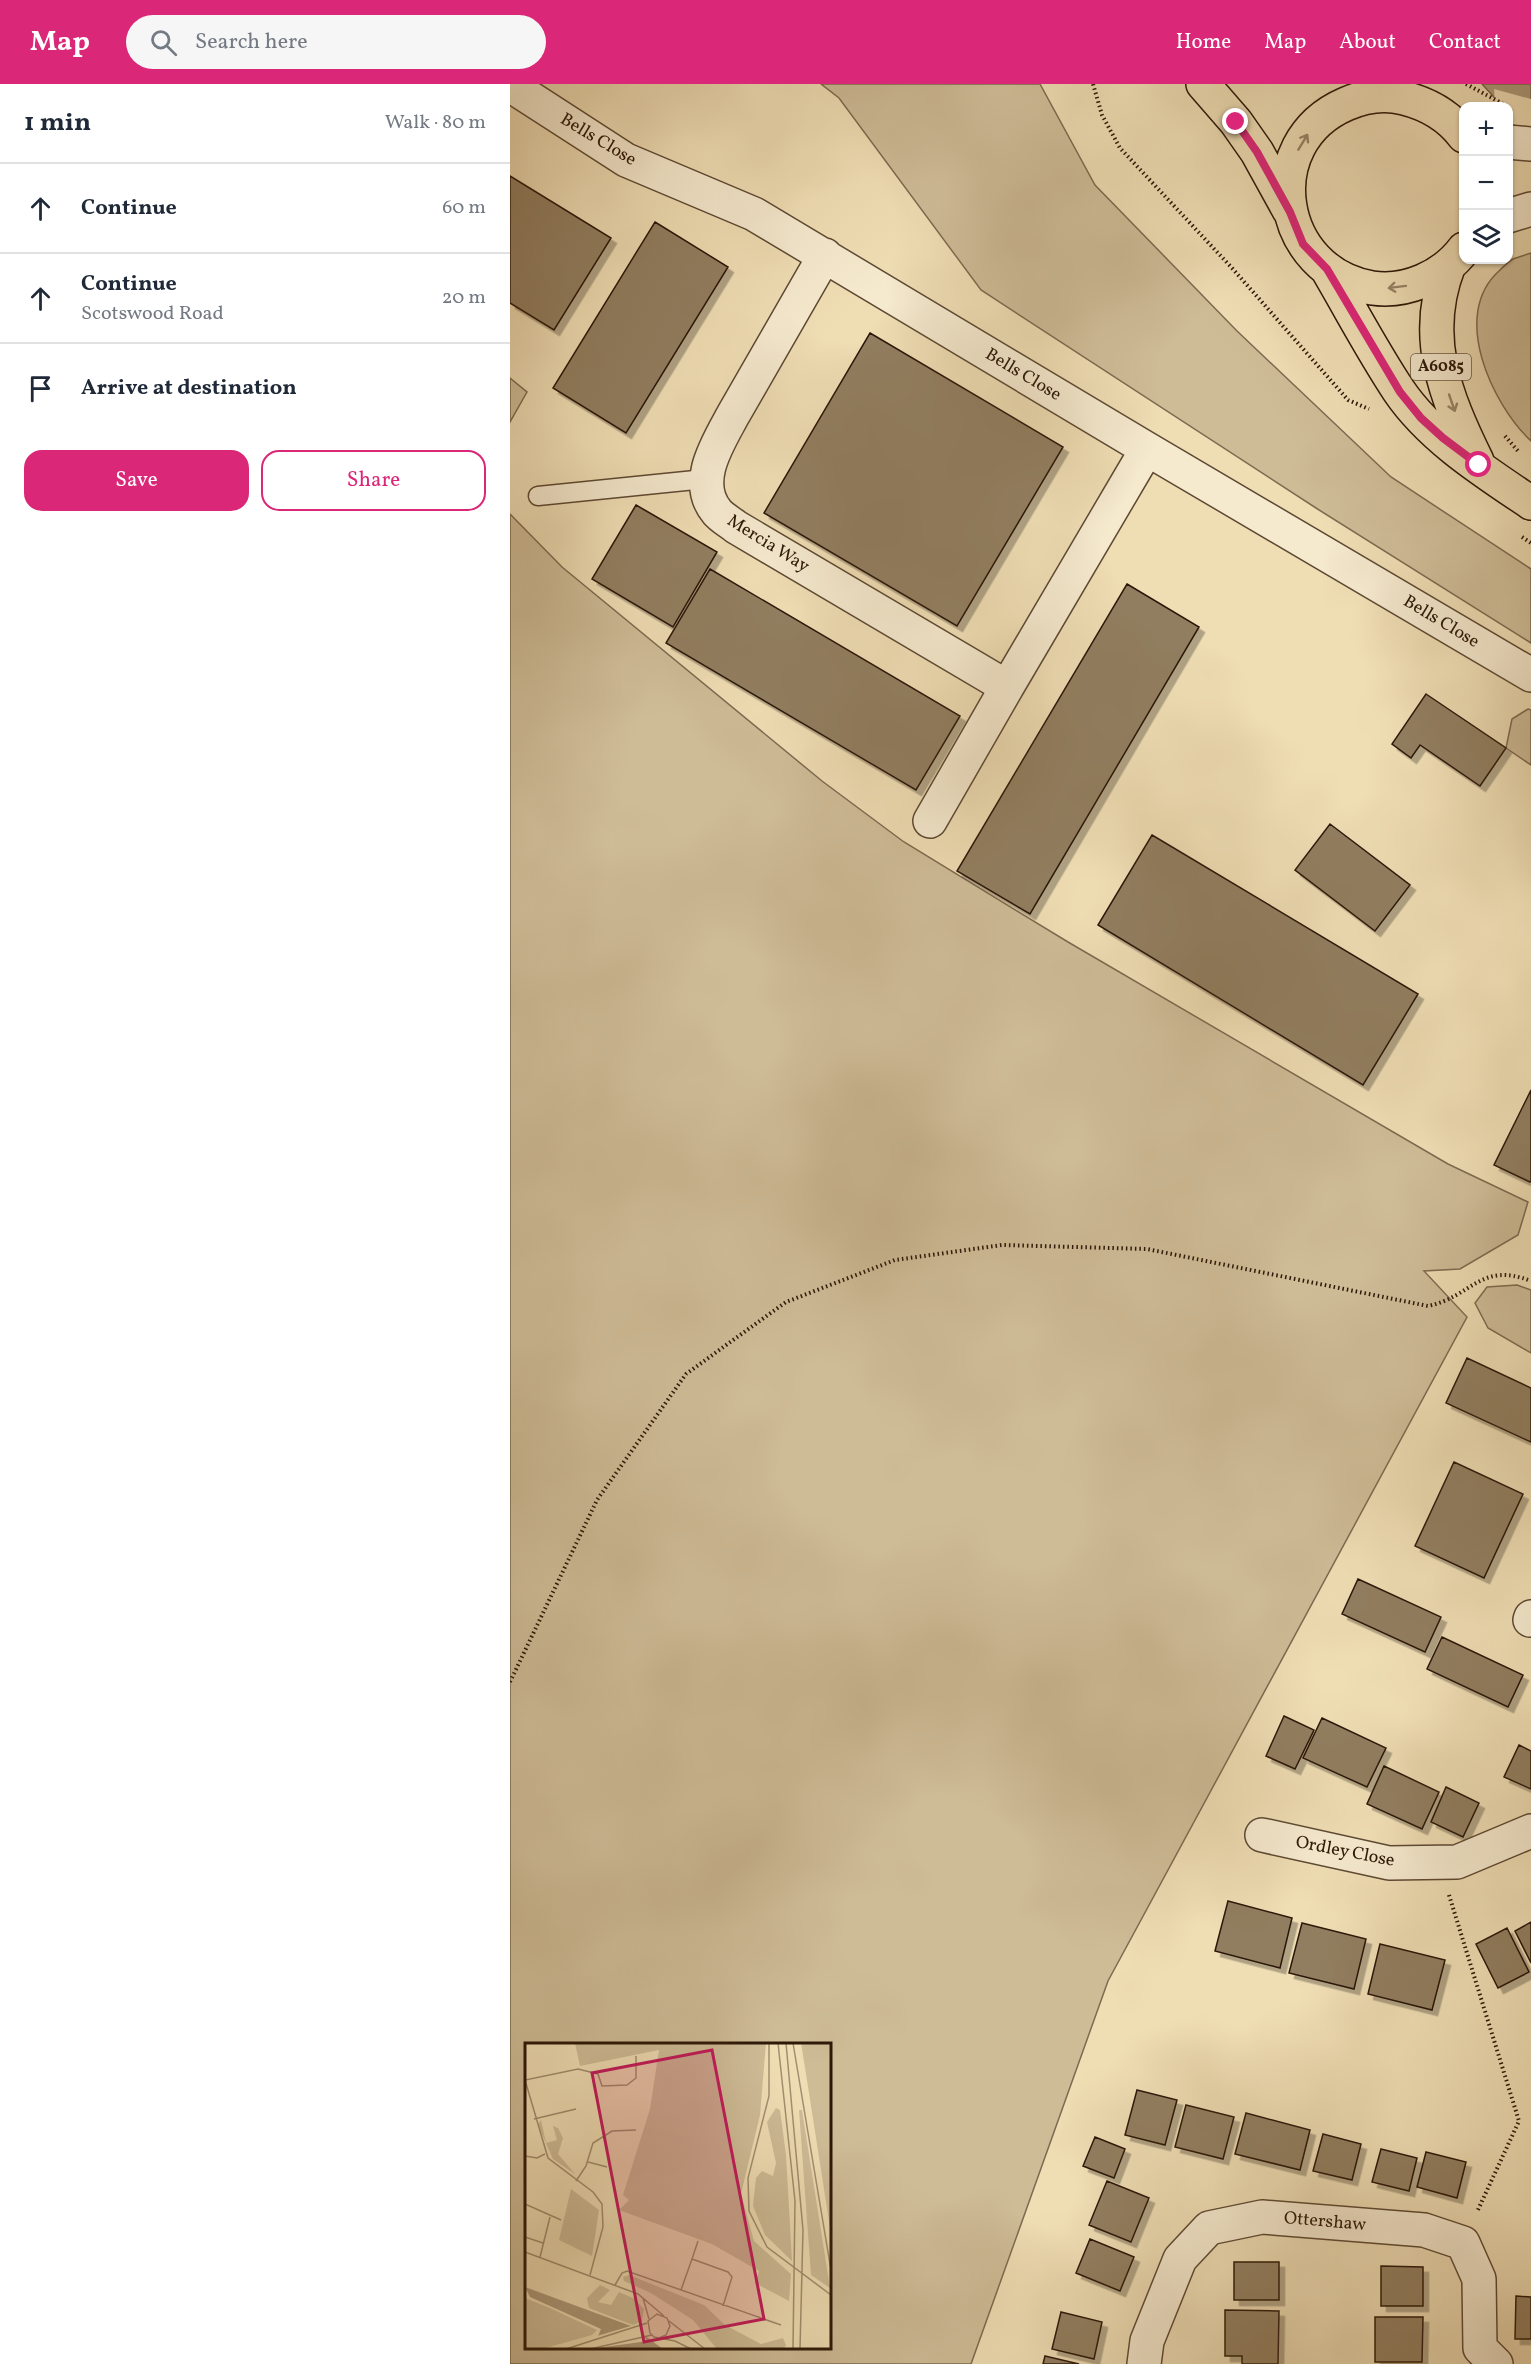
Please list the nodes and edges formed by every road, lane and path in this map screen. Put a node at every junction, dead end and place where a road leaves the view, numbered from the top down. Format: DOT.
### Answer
graph roads {
  1 [pos="1093,84"];
  2 [pos="1203,84"];
  3 [pos="1365,84"];
  4 [pos="1466,84"];
  5 [pos="510,85"];
  6 [pos="1398,96"];
  7 [pos="1497,102"];
  8 [pos="1459,129"];
  9 [pos="1513,142"];
  10 [pos="1531,144"];
  11 [pos="1531,209"];
  12 [pos="1290,212"];
  13 [pos="1513,215"];
  14 [pos="825,255"];
  15 [pos="1456,257"];
  16 [pos="1327,269"];
  17 [pos="1372,410"];
  18 [pos="1500,429"];
  19 [pos="1147,450"];
  20 [pos="1524,457"];
  21 [pos="1479,465"];
  22 [pos="705,479"];
  23 [pos="538,496"];
  24 [pos="1531,503"];
  25 [pos="1531,675"];
  26 [pos="1007,687"];
  27 [pos="930,821"];
  28 [pos="1531,1281"];
  29 [pos="510,1682"];
  30 [pos="1531,1831"];
  31 [pos="1262,1835"];
  32 [pos="1440,1862"];
  33 [pos="1463,2243"];
  34 [pos="1144,2364"];
  35 [pos="1496,2364"];
  1 -- 17 [label="path"];
  2 -- 12 [label="main road"];
  3 -- 6 [label="main road"];
  4 -- 7 [label="path"];
  5 -- 14 [label="street, Bells Close"];
  6 -- 8 [label="main road"];
  12 -- 6 [label="main road, one-way"];
  9 -- 10 [label="street"];
  11 -- 13 [label="street"];
  12 -- 16 [label="main road"];
  14 -- 19 [label="street, Bells Close"];
  14 -- 22 [label="street"];
  15 -- 16 [label="main road, one-way"];
  15 -- 21 [label="main road, A6085, one-way"];
  16 -- 21 [label="main road, A6085"];
  18 -- 20 [label="path"];
  19 -- 25 [label="street, Bells Close"];
  19 -- 26 [label="street"];
  21 -- 24 [label="main road, A6085"];
  22 -- 23 [label="lane"];
  22 -- 26 [label="street, Mercia Way"];
  26 -- 27 [label="street"];
  28 -- 29 [label="path"];
  30 -- 32 [label="street, Ordley Close"];
  31 -- 32 [label="street, Ordley Close"];
  32 -- 33 [label="path"];
  33 -- 34 [label="street, Ottershaw"];
  33 -- 35 [label="street"];
}
